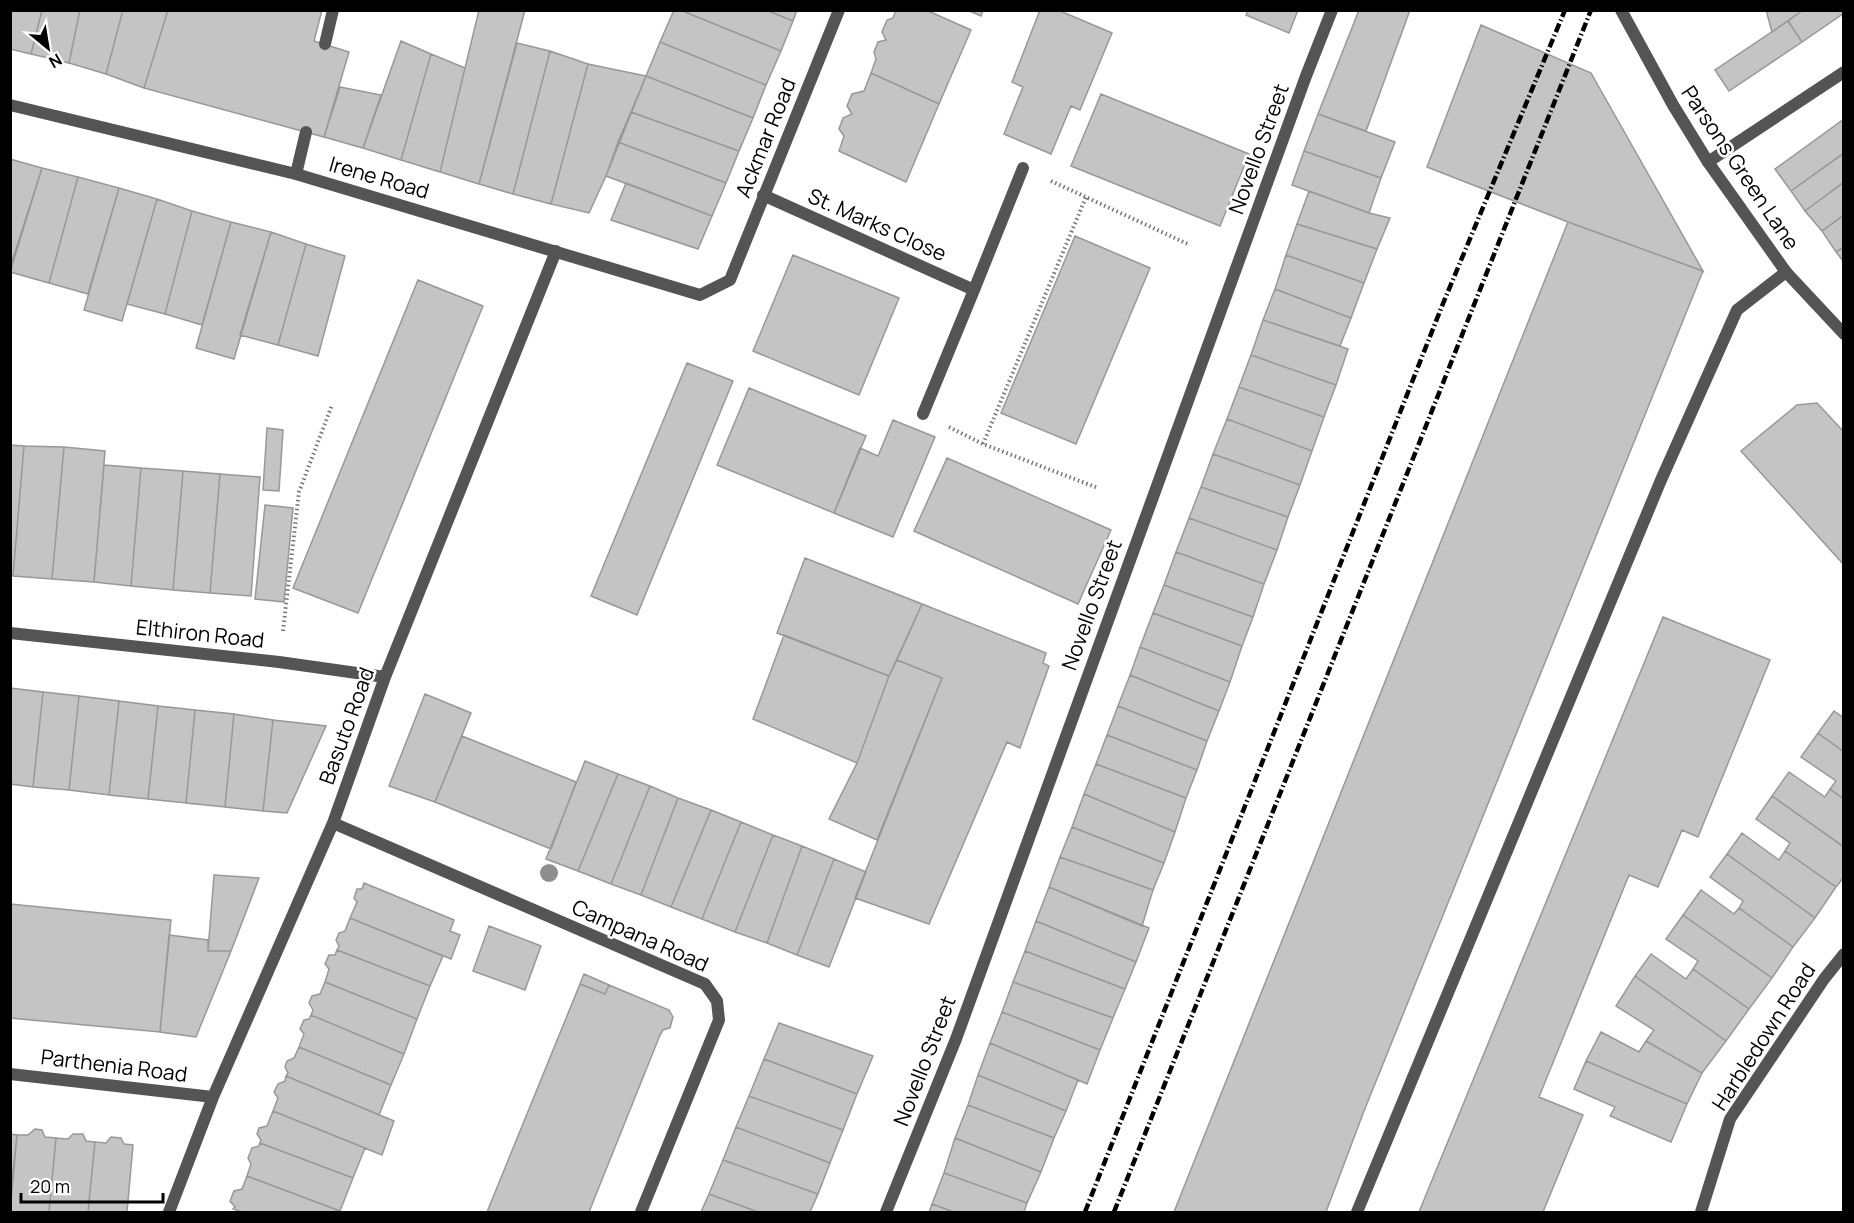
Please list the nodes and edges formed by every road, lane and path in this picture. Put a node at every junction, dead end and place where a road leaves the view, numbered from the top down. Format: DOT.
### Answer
graph roads {
  1 [pos="333,10"];
  2 [pos="839,10"];
  3 [pos="1332,10"];
  4 [pos="1621,10"];
  5 [pos="326,44"];
  6 [pos="1844,72"];
  7 [pos="10,105"];
  8 [pos="306,132"];
  9 [pos="1708,162"];
  10 [pos="1023,168"];
  11 [pos="296,174"];
  12 [pos="763,195"];
  13 [pos="1086,197"];
  14 [pos="1190,246"];
  15 [pos="556,251"];
  16 [pos="1786,272"];
  17 [pos="730,280"];
  18 [pos="974,290"];
  19 [pos="1844,334"];
  20 [pos="332,405"];
  21 [pos="923,414"];
  22 [pos="983,444"];
  23 [pos="1098,488"];
  24 [pos="10,633"];
  25 [pos="279,662"];
  26 [pos="385,677"];
  27 [pos="333,823"];
  28 [pos="1844,954"];
  29 [pos="10,1074"];
  30 [pos="213,1097"];
  31 [pos="169,1212"];
  32 [pos="641,1212"];
  33 [pos="886,1212"];
  34 [pos="1358,1212"];
  35 [pos="1701,1212"];
  1 -- 5 [label="street"];
  2 -- 12 [label="street, Ackmar Road"];
  3 -- 33 [label="street, Novello Street"];
  4 -- 9 [label="street, Parsons Green Lane"];
  6 -- 9 [label="street"];
  7 -- 11 [label="street, Irene Road"];
  8 -- 11 [label="street"];
  9 -- 16 [label="street, Parsons Green Lane"];
  10 -- 13 [label="path"];
  10 -- 18 [label="street"];
  11 -- 15 [label="street, Irene Road"];
  12 -- 17 [label="street, Ackmar Road"];
  12 -- 18 [label="street, St. Marks Close"];
  13 -- 14 [label="path"];
  13 -- 22 [label="path"];
  15 -- 17 [label="street, Irene Road"];
  15 -- 26 [label="street, Basuto Road"];
  16 -- 19 [label="street, Parsons Green Lane"];
  16 -- 34 [label="street"];
  18 -- 21 [label="street"];
  20 -- 25 [label="path"];
  21 -- 22 [label="path"];
  22 -- 23 [label="path"];
  24 -- 25 [label="street, Elthiron Road"];
  25 -- 26 [label="street, Elthiron Road"];
  26 -- 27 [label="street, Basuto Road"];
  27 -- 30 [label="street, Basuto Road"];
  27 -- 32 [label="street, Campana Road"];
  28 -- 35 [label="street, Harbledown Road"];
  29 -- 30 [label="street, Parthenia Road"];
  30 -- 31 [label="street, Basuto Road"];
}
